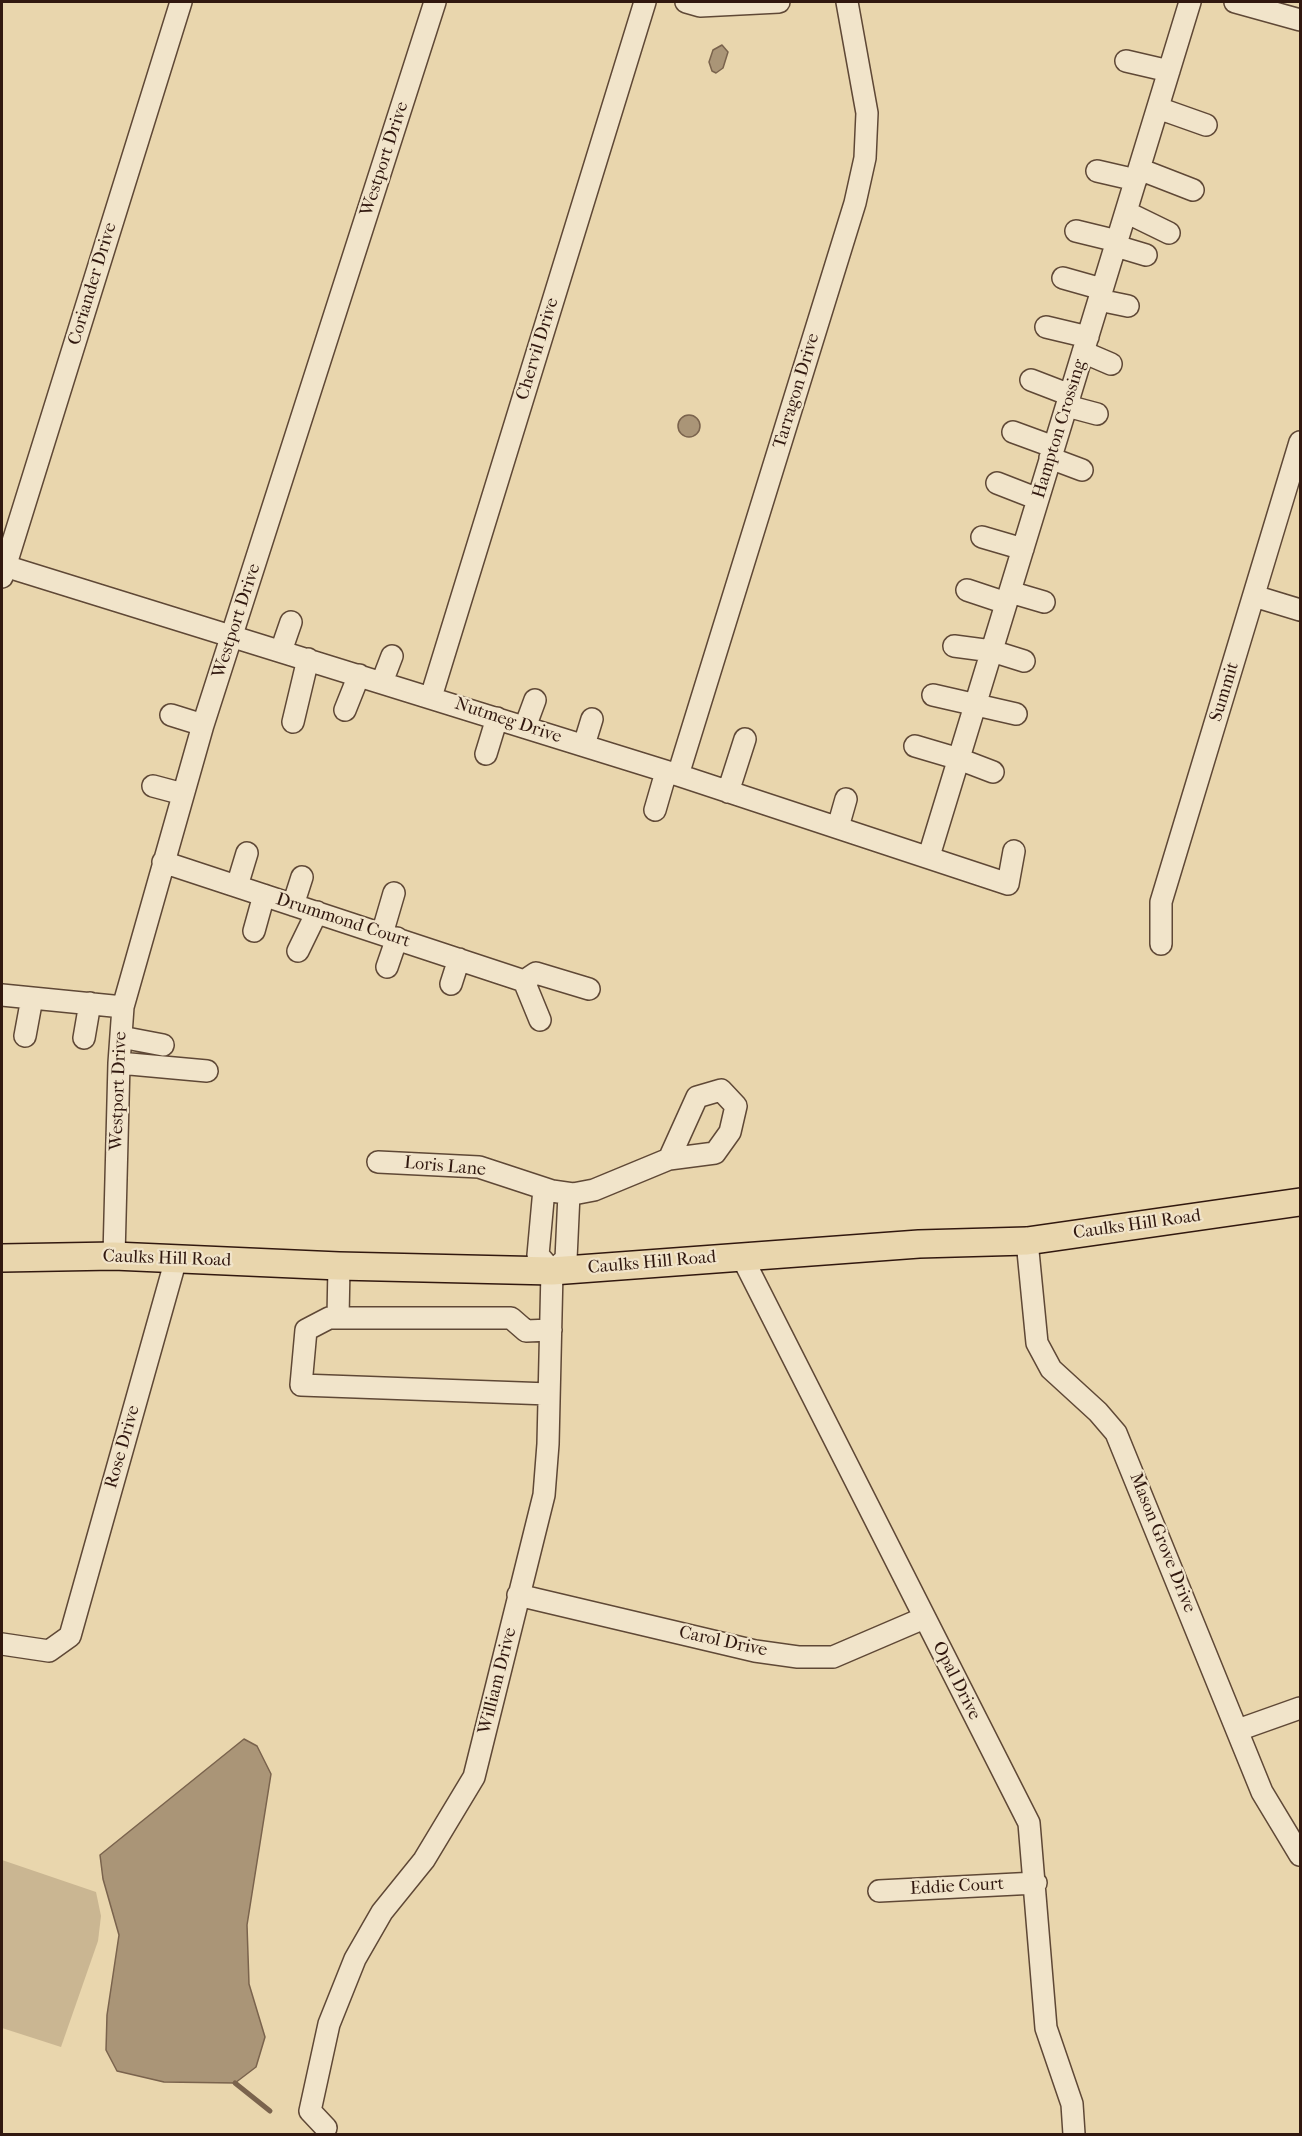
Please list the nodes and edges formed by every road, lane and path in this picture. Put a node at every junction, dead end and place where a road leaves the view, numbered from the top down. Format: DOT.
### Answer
graph roads {
  1 [pos="181,2"];
  2 [pos="435,2"];
  3 [pos="645,2"];
  4 [pos="686,2"];
  5 [pos="779,2"];
  6 [pos="847,2"];
  7 [pos="1190,2"];
  8 [pos="1235,2"];
  9 [pos="1300,20"];
  10 [pos="1126,62"];
  11 [pos="1169,71"];
  12 [pos="1158,108"];
  13 [pos="1206,125"];
  14 [pos="1097,171"];
  15 [pos="1138,175"];
  16 [pos="1193,190"];
  17 [pos="1126,212"];
  18 [pos="1076,231"];
  19 [pos="1169,234"];
  20 [pos="1116,244"];
  21 [pos="1146,255"];
  22 [pos="1063,278"];
  23 [pos="1101,295"];
  24 [pos="1128,306"];
  25 [pos="1046,327"];
  26 [pos="1085,344"];
  27 [pos="1111,364"];
  28 [pos="1031,380"];
  29 [pos="1068,400"];
  30 [pos="1097,414"];
  31 [pos="1013,432"];
  32 [pos="1300,442"];
  33 [pos="1052,453"];
  34 [pos="1082,470"];
  35 [pos="997,483"];
  36 [pos="1038,499"];
  37 [pos="982,537"];
  38 [pos="1023,549"];
  39 [pos="3,572"];
  40 [pos="967,590"];
  41 [pos="1254,596"];
  42 [pos="1008,598"];
  43 [pos="1044,602"];
  44 [pos="1300,610"];
  45 [pos="291,622"];
  46 [pos="232,637"];
  47 [pos="954,645"];
  48 [pos="281,651"];
  49 [pos="992,651"];
  50 [pos="392,656"];
  51 [pos="308,659"];
  52 [pos="1024,661"];
  53 [pos="359,675"];
  54 [pos="382,682"];
  55 [pos="933,695"];
  56 [pos="431,697"];
  57 [pos="535,700"];
  58 [pos="976,703"];
  59 [pos="345,710"];
  60 [pos="1016,714"];
  61 [pos="171,715"];
  62 [pos="497,718"];
  63 [pos="592,720"];
  64 [pos="293,722"];
  65 [pos="203,724"];
  66 [pos="525,727"];
  67 [pos="745,739"];
  68 [pos="584,745"];
  69 [pos="915,746"];
  70 [pos="486,754"];
  71 [pos="959,759"];
  72 [pos="993,772"];
  73 [pos="672,773"];
  74 [pos="153,786"];
  75 [pos="728,792"];
  76 [pos="183,794"];
  77 [pos="846,799"];
  78 [pos="655,810"];
  79 [pos="838,827"];
  80 [pos="1014,851"];
  81 [pos="247,853"];
  82 [pos="929,856"];
  83 [pos="163,862"];
  84 [pos="302,877"];
  85 [pos="237,886"];
  86 [pos="394,893"];
  87 [pos="264,895"];
  88 [pos="293,905"];
  89 [pos="316,912"];
  90 [pos="254,931"];
  91 [pos="389,936"];
  92 [pos="1161,944"];
  93 [pos="298,951"];
  94 [pos="459,959"];
  95 [pos="387,967"];
  96 [pos="524,981"];
  97 [pos="451,984"];
  98 [pos="589,989"];
  99 [pos="2,994"];
  100 [pos="32,998"];
  101 [pos="90,1003"];
  102 [pos="123,1007"];
  103 [pos="540,1020"];
  104 [pos="25,1036"];
  105 [pos="121,1037"];
  106 [pos="84,1038"];
  107 [pos="163,1045"];
  108 [pos="119,1063"];
  109 [pos="207,1071"];
  110 [pos="669,1159"];
  111 [pos="378,1162"];
  112 [pos="544,1189"];
  113 [pos="569,1194"];
  114 [pos="1300,1202"];
  115 [pos="1027,1241"];
  116 [pos="114,1256"];
  117 [pos="741,1256"];
  118 [pos="2,1258"];
  119 [pos="176,1259"];
  120 [pos="339,1266"];
  121 [pos="552,1271"];
  122 [pos="338,1318"];
  123 [pos="551,1330"];
  124 [pos="549,1394"];
  125 [pos="518,1595"];
  126 [pos="924,1618"];
  127 [pos="2,1644"];
  128 [pos="1300,1708"];
  129 [pos="1238,1730"];
  130 [pos="1300,1855"];
  131 [pos="1036,1882"];
  132 [pos="879,1891"];
  133 [pos="326,2128"];
  134 [pos="1074,2134"];
  1 -- 39 [label="street, Coriander Drive"];
  2 -- 46 [label="street, Westport Drive"];
  3 -- 56 [label="street, Chervil Drive"];
  4 -- 5 [label="street"];
  6 -- 73 [label="street, Tarragon Drive"];
  7 -- 11 [label="street, Hampton Crossing"];
  8 -- 9 [label="street"];
  10 -- 11 [label="street"];
  11 -- 12 [label="street, Hampton Crossing"];
  12 -- 13 [label="street"];
  12 -- 15 [label="street, Hampton Crossing"];
  14 -- 15 [label="street"];
  15 -- 16 [label="street"];
  15 -- 17 [label="street, Hampton Crossing"];
  17 -- 19 [label="street"];
  17 -- 20 [label="street, Hampton Crossing"];
  18 -- 20 [label="street"];
  20 -- 21 [label="street"];
  20 -- 23 [label="street, Hampton Crossing"];
  22 -- 23 [label="street"];
  23 -- 24 [label="street"];
  23 -- 26 [label="street, Hampton Crossing"];
  25 -- 26 [label="street"];
  26 -- 27 [label="street"];
  26 -- 29 [label="street, Hampton Crossing"];
  28 -- 29 [label="street"];
  29 -- 30 [label="street"];
  29 -- 33 [label="street, Hampton Crossing"];
  31 -- 33 [label="street"];
  32 -- 41 [label="street, Summit"];
  33 -- 34 [label="street"];
  33 -- 36 [label="street, Hampton Crossing"];
  35 -- 36 [label="street"];
  36 -- 38 [label="street, Hampton Crossing"];
  37 -- 38 [label="street"];
  38 -- 42 [label="street, Hampton Crossing"];
  39 -- 46 [label="street, Nutmeg Drive"];
  40 -- 42 [label="street"];
  41 -- 44 [label="street"];
  41 -- 92 [label="street, Summit"];
  42 -- 43 [label="street"];
  42 -- 49 [label="street, Hampton Crossing"];
  45 -- 48 [label="street"];
  46 -- 48 [label="street, Nutmeg Drive"];
  46 -- 65 [label="street, Westport Drive"];
  47 -- 49 [label="street"];
  48 -- 51 [label="street, Nutmeg Drive"];
  49 -- 52 [label="street"];
  49 -- 58 [label="street, Hampton Crossing"];
  50 -- 54 [label="street"];
  51 -- 53 [label="street, Nutmeg Drive"];
  51 -- 64 [label="street"];
  53 -- 54 [label="street, Nutmeg Drive"];
  53 -- 59 [label="street"];
  54 -- 56 [label="street, Nutmeg Drive"];
  55 -- 58 [label="street"];
  56 -- 62 [label="street, Nutmeg Drive"];
  57 -- 66 [label="street"];
  58 -- 60 [label="street"];
  58 -- 71 [label="street, Hampton Crossing"];
  61 -- 65 [label="street"];
  62 -- 66 [label="street, Nutmeg Drive"];
  62 -- 70 [label="street"];
  63 -- 68 [label="street"];
  65 -- 76 [label="street, Westport Drive"];
  66 -- 68 [label="street, Nutmeg Drive"];
  67 -- 75 [label="street"];
  68 -- 73 [label="street, Nutmeg Drive"];
  69 -- 71 [label="street"];
  71 -- 72 [label="street"];
  71 -- 82 [label="street, Hampton Crossing"];
  73 -- 75 [label="street, Nutmeg Drive"];
  73 -- 78 [label="street, Tarragon Drive"];
  74 -- 76 [label="street"];
  75 -- 79 [label="street, Nutmeg Drive"];
  76 -- 83 [label="street, Westport Drive"];
  77 -- 79 [label="street"];
  79 -- 82 [label="street, Nutmeg Drive"];
  80 -- 82 [label="street, Nutmeg Drive"];
  81 -- 85 [label="street"];
  83 -- 85 [label="street, Drummond Court"];
  83 -- 102 [label="street, Westport Drive"];
  84 -- 88 [label="street"];
  85 -- 87 [label="street, Drummond Court"];
  86 -- 91 [label="street"];
  87 -- 88 [label="street, Drummond Court"];
  87 -- 90 [label="street"];
  88 -- 89 [label="street, Drummond Court"];
  89 -- 91 [label="street, Drummond Court"];
  89 -- 93 [label="street"];
  91 -- 94 [label="street, Drummond Court"];
  91 -- 95 [label="street"];
  94 -- 96 [label="street, Drummond Court"];
  94 -- 97 [label="street"];
  96 -- 98 [label="street"];
  96 -- 103 [label="street"];
  99 -- 100 [label="street"];
  100 -- 101 [label="street"];
  100 -- 104 [label="street"];
  101 -- 102 [label="street"];
  101 -- 106 [label="street"];
  102 -- 105 [label="street, Westport Drive"];
  105 -- 107 [label="street"];
  105 -- 108 [label="street, Westport Drive"];
  108 -- 109 [label="street"];
  108 -- 116 [label="street, Westport Drive"];
  110 -- 113 [label="street, Loris Lane"];
  111 -- 112 [label="street, Loris Lane"];
  112 -- 113 [label="street, Loris Lane"];
  112 -- 121 [label="street"];
  113 -- 121 [label="street"];
  114 -- 115 [label="main road, Caulks Hill Road"];
  115 -- 117 [label="main road, Caulks Hill Road"];
  115 -- 129 [label="street, Mason Grove Drive"];
  116 -- 118 [label="main road, Caulks Hill Road"];
  116 -- 119 [label="main road, Caulks Hill Road"];
  117 -- 121 [label="main road, Caulks Hill Road"];
  117 -- 126 [label="street, Opal Drive"];
  119 -- 120 [label="main road, Caulks Hill Road"];
  119 -- 127 [label="street, Rose Drive"];
  120 -- 121 [label="main road, Caulks Hill Road"];
  120 -- 122 [label="street"];
  121 -- 123 [label="street, William Drive"];
  122 -- 123 [label="street"];
  122 -- 124 [label="street"];
  123 -- 124 [label="street, William Drive"];
  124 -- 125 [label="street, William Drive"];
  125 -- 126 [label="street, Carol Drive"];
  125 -- 133 [label="street, William Drive"];
  126 -- 131 [label="street, Opal Drive"];
  128 -- 129 [label="street"];
  129 -- 130 [label="street, Mason Grove Drive"];
  131 -- 132 [label="street, Eddie Court"];
  131 -- 134 [label="street, Opal Drive"];
}
